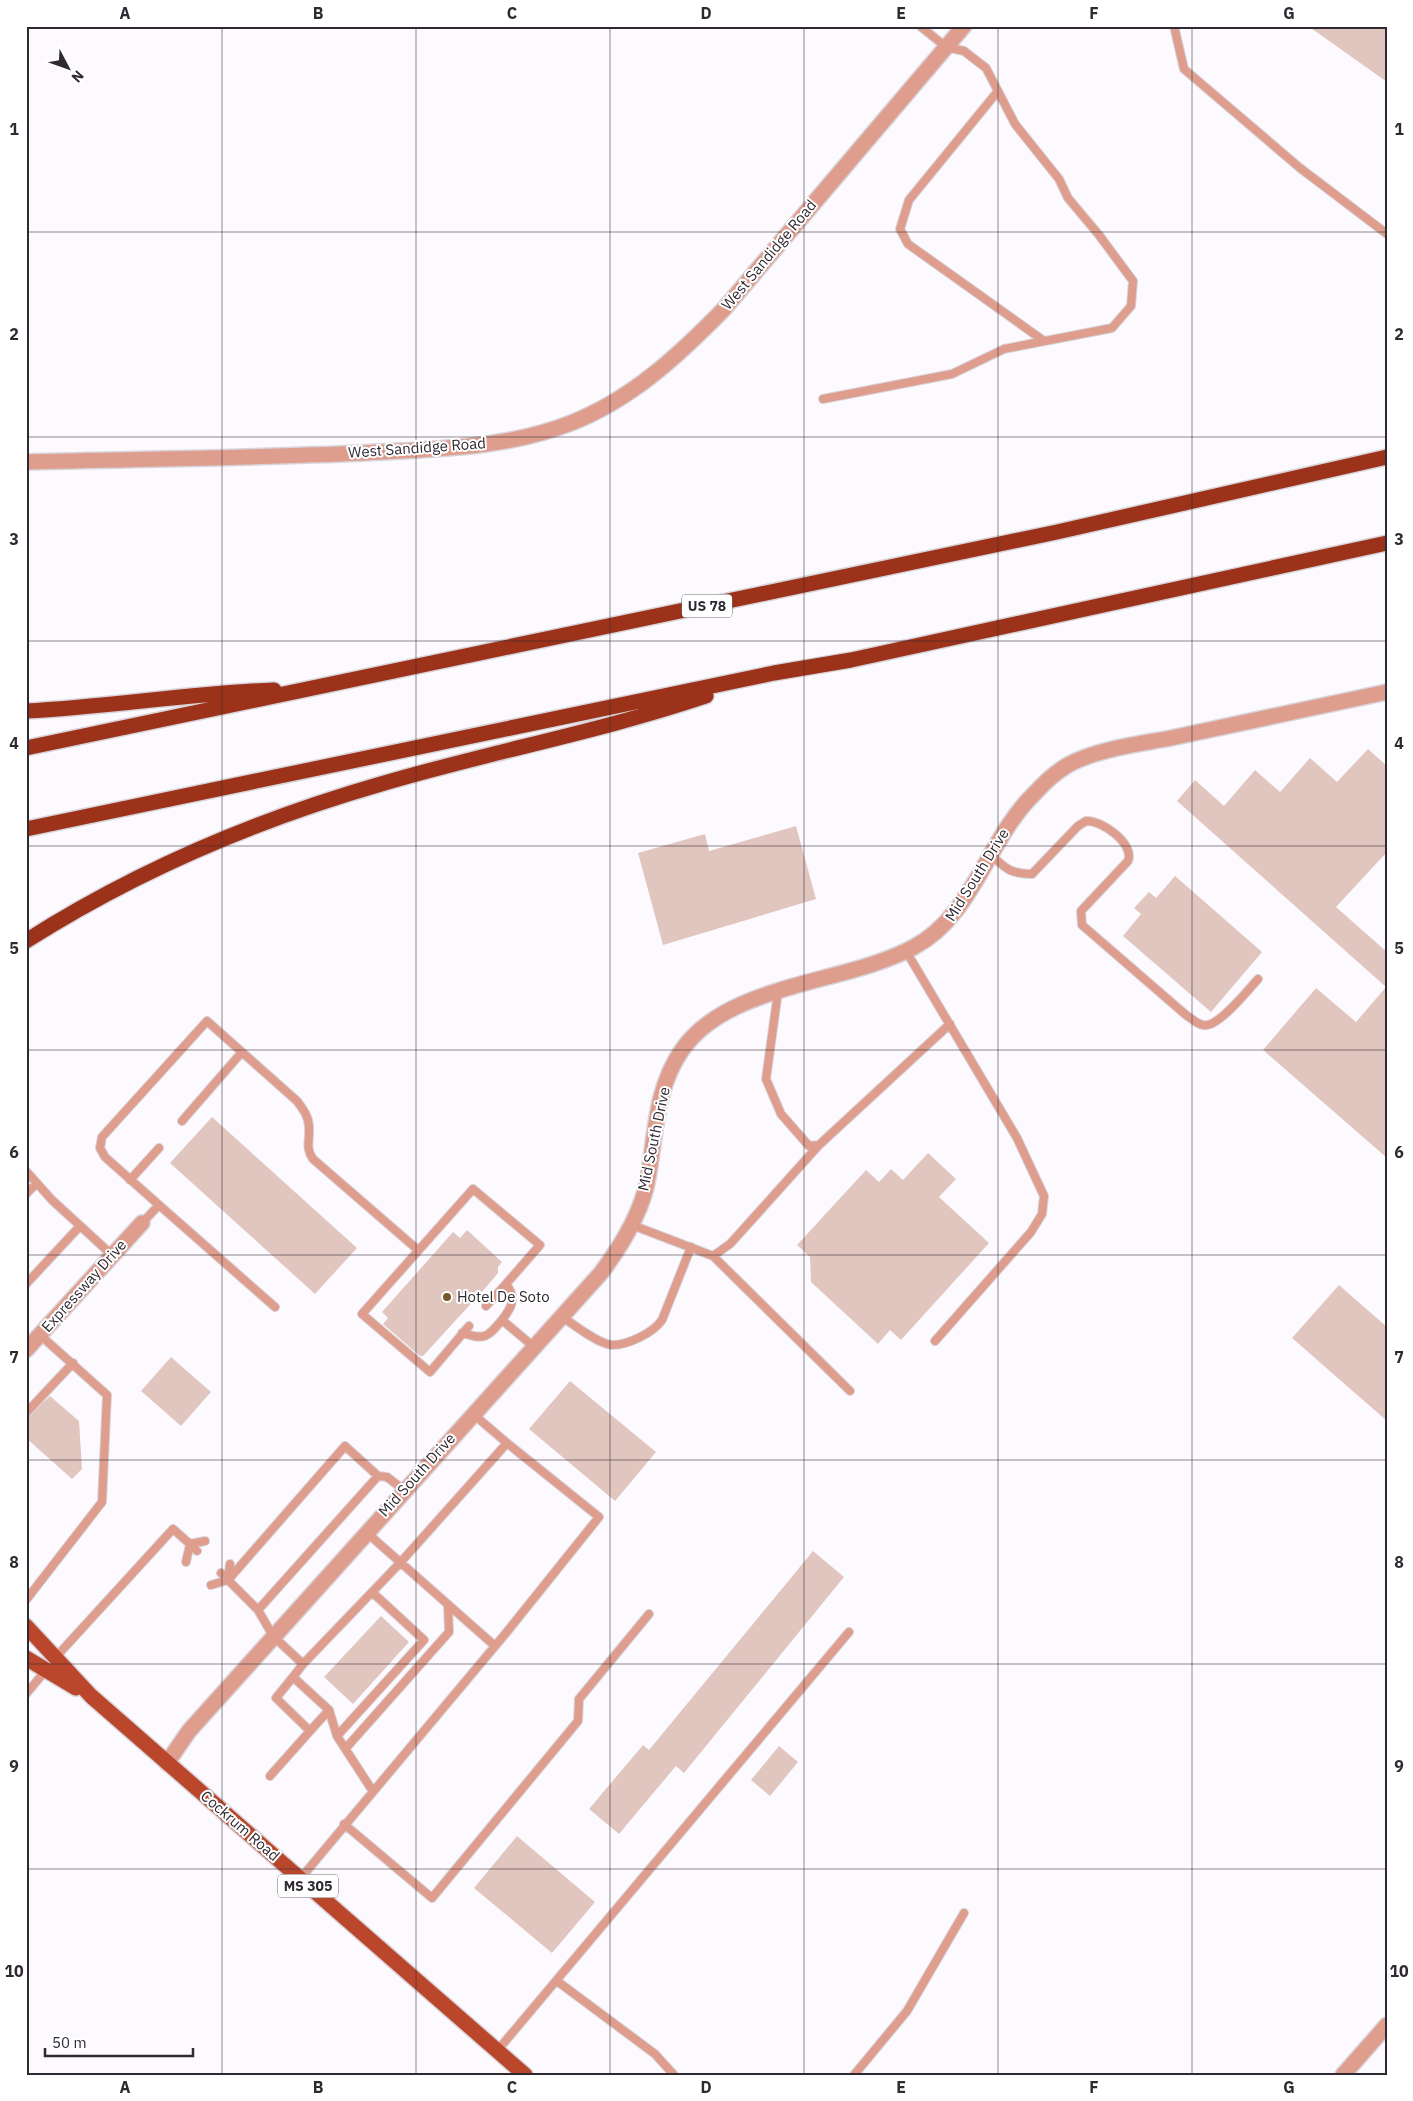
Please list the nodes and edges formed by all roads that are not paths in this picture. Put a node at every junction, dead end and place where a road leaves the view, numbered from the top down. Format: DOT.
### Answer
graph roads {
  1 [pos="920,26"];
  2 [pos="964,26"];
  3 [pos="1174,26"];
  4 [pos="946,47"];
  5 [pos="998,91"];
  6 [pos="1387,234"];
  7 [pos="1044,341"];
  8 [pos="823,399"];
  9 [pos="1387,457"];
  10 [pos="26,462"];
  11 [pos="1387,543"];
  12 [pos="774,673"];
  13 [pos="318,688"];
  14 [pos="1387,692"];
  15 [pos="26,711"];
  16 [pos="26,748"];
  17 [pos="26,829"];
  18 [pos="990,854"];
  19 [pos="26,941"];
  20 [pos="906,951"];
  21 [pos="1258,979"];
  22 [pos="778,992"];
  23 [pos="950,1024"];
  24 [pos="242,1052"];
  25 [pos="182,1121"];
  26 [pos="819,1145"];
  27 [pos="159,1148"];
  28 [pos="26,1171"];
  29 [pos="130,1180"];
  30 [pos="37,1183"];
  31 [pos="26,1194"];
  32 [pos="159,1205"];
  33 [pos="142,1223"];
  34 [pos="632,1225"];
  35 [pos="80,1226"];
  36 [pos="691,1248"];
  37 [pos="418,1250"];
  38 [pos="112,1255"];
  39 [pos="713,1256"];
  40 [pos="26,1284"];
  41 [pos="506,1284"];
  42 [pos="486,1306"];
  43 [pos="275,1307"];
  44 [pos="561,1316"];
  45 [pos="502,1320"];
  46 [pos="469,1326"];
  47 [pos="462,1333"];
  48 [pos="40,1334"];
  49 [pos="935,1340"];
  50 [pos="534,1347"];
  51 [pos="26,1350"];
  52 [pos="73,1363"];
  53 [pos="850,1391"];
  54 [pos="26,1413"];
  55 [pos="473,1414"];
  56 [pos="507,1443"];
  57 [pos="378,1476"];
  58 [pos="404,1490"];
  59 [pos="366,1532"];
  60 [pos="205,1541"];
  61 [pos="190,1544"];
  62 [pos="196,1551"];
  63 [pos="186,1562"];
  64 [pos="400,1563"];
  65 [pos="230,1564"];
  66 [pos="221,1573"];
  67 [pos="228,1580"];
  68 [pos="211,1585"];
  69 [pos="372,1592"];
  70 [pos="26,1600"];
  71 [pos="448,1606"];
  72 [pos="258,1610"];
  73 [pos="649,1614"];
  74 [pos="26,1626"];
  75 [pos="849,1632"];
  76 [pos="273,1636"];
  77 [pos="495,1646"];
  78 [pos="26,1658"];
  79 [pos="56,1658"];
  80 [pos="304,1664"];
  81 [pos="46,1670"];
  82 [pos="293,1677"];
  83 [pos="26,1694"];
  84 [pos="91,1696"];
  85 [pos="329,1710"];
  86 [pos="310,1731"];
  87 [pos="336,1736"];
  88 [pos="346,1748"];
  89 [pos="168,1763"];
  90 [pos="270,1776"];
  91 [pos="372,1790"];
  92 [pos="344,1824"];
  93 [pos="300,1879"];
  94 [pos="964,1913"];
  95 [pos="557,1980"];
  96 [pos="1387,2025"];
  97 [pos="497,2051"];
  98 [pos="525,2075"];
  99 [pos="674,2075"];
  100 [pos="854,2075"];
  101 [pos="1343,2075"];
  1 -- 4 [label="lane"];
  2 -- 4 [label="street, West Sandidge Road"];
  3 -- 6 [label="lane"];
  4 -- 5 [label="lane"];
  4 -- 10 [label="street, West Sandidge Road"];
  5 -- 7 [label="lane"];
  5 -- 7 [label="lane"];
  7 -- 8 [label="lane"];
  9 -- 13 [label="highway, US 78"];
  11 -- 12 [label="highway"];
  12 -- 17 [label="highway"];
  12 -- 19 [label="highway"];
  13 -- 15 [label="highway"];
  13 -- 16 [label="highway, US 78"];
  14 -- 18 [label="street, Mid South Drive"];
  18 -- 20 [label="street, Mid South Drive"];
  18 -- 21 [label="lane"];
  20 -- 22 [label="street, Mid South Drive"];
  20 -- 23 [label="lane"];
  22 -- 26 [label="lane"];
  22 -- 34 [label="street, Mid South Drive"];
  23 -- 26 [label="lane"];
  23 -- 49 [label="lane"];
  24 -- 25 [label="lane"];
  24 -- 29 [label="lane"];
  24 -- 37 [label="lane"];
  26 -- 39 [label="lane"];
  27 -- 29 [label="lane"];
  28 -- 30 [label="lane"];
  29 -- 32 [label="lane"];
  30 -- 31 [label="lane"];
  30 -- 35 [label="lane"];
  32 -- 33 [label="lane"];
  32 -- 43 [label="lane"];
  33 -- 38 [label="street, Expressway Drive"];
  34 -- 36 [label="lane"];
  34 -- 44 [label="street, Mid South Drive"];
  35 -- 38 [label="lane"];
  35 -- 40 [label="lane"];
  36 -- 39 [label="lane"];
  36 -- 44 [label="lane"];
  37 -- 41 [label="lane"];
  37 -- 47 [label="lane"];
  38 -- 48 [label="street, Expressway Drive"];
  39 -- 53 [label="lane"];
  41 -- 42 [label="lane"];
  41 -- 45 [label="lane"];
  44 -- 50 [label="street, Mid South Drive"];
  45 -- 47 [label="lane"];
  45 -- 50 [label="lane"];
  46 -- 47 [label="lane"];
  48 -- 51 [label="street, Expressway Drive"];
  48 -- 52 [label="lane"];
  50 -- 55 [label="street, Mid South Drive"];
  52 -- 54 [label="lane"];
  52 -- 70 [label="lane"];
  55 -- 56 [label="lane"];
  55 -- 58 [label="street, Mid South Drive"];
  56 -- 64 [label="lane"];
  56 -- 77 [label="lane"];
  57 -- 58 [label="lane"];
  57 -- 67 [label="lane"];
  57 -- 72 [label="lane"];
  58 -- 59 [label="street, Mid South Drive"];
  59 -- 64 [label="lane"];
  59 -- 76 [label="street, Mid South Drive"];
  60 -- 61 [label="lane"];
  61 -- 62 [label="lane"];
  61 -- 63 [label="lane"];
  61 -- 79 [label="lane"];
  64 -- 69 [label="lane"];
  64 -- 71 [label="lane"];
  65 -- 67 [label="lane"];
  66 -- 67 [label="lane"];
  67 -- 68 [label="lane"];
  67 -- 72 [label="lane"];
  69 -- 80 [label="lane"];
  69 -- 87 [label="lane"];
  71 -- 77 [label="lane"];
  71 -- 88 [label="lane"];
  72 -- 76 [label="lane"];
  73 -- 92 [label="lane"];
  74 -- 79 [label="main road, Cockrum Road / MS 305"];
  75 -- 95 [label="lane"];
  76 -- 80 [label="lane"];
  76 -- 89 [label="street, Mid South Drive"];
  77 -- 91 [label="lane"];
  78 -- 81 [label="main road, Cockrum Road / MS 305"];
  79 -- 84 [label="main road, Cockrum Road / MS 305"];
  80 -- 82 [label="lane"];
  81 -- 83 [label="lane"];
  81 -- 84 [label="main road, Cockrum Road / MS 305"];
  82 -- 85 [label="lane"];
  82 -- 86 [label="lane"];
  84 -- 89 [label="main road, Cockrum Road / MS 305"];
  85 -- 86 [label="lane"];
  85 -- 87 [label="lane"];
  86 -- 90 [label="lane"];
  87 -- 88 [label="lane"];
  88 -- 91 [label="lane"];
  89 -- 93 [label="main road, Cockrum Road / MS 305"];
  91 -- 92 [label="lane"];
  92 -- 93 [label="lane"];
  93 -- 97 [label="main road, Cockrum Road / MS 305"];
  94 -- 100 [label="lane"];
  95 -- 97 [label="lane"];
  95 -- 99 [label="lane"];
  96 -- 101 [label="street"];
  97 -- 98 [label="main road, Cockrum Road / MS 305"];
}
